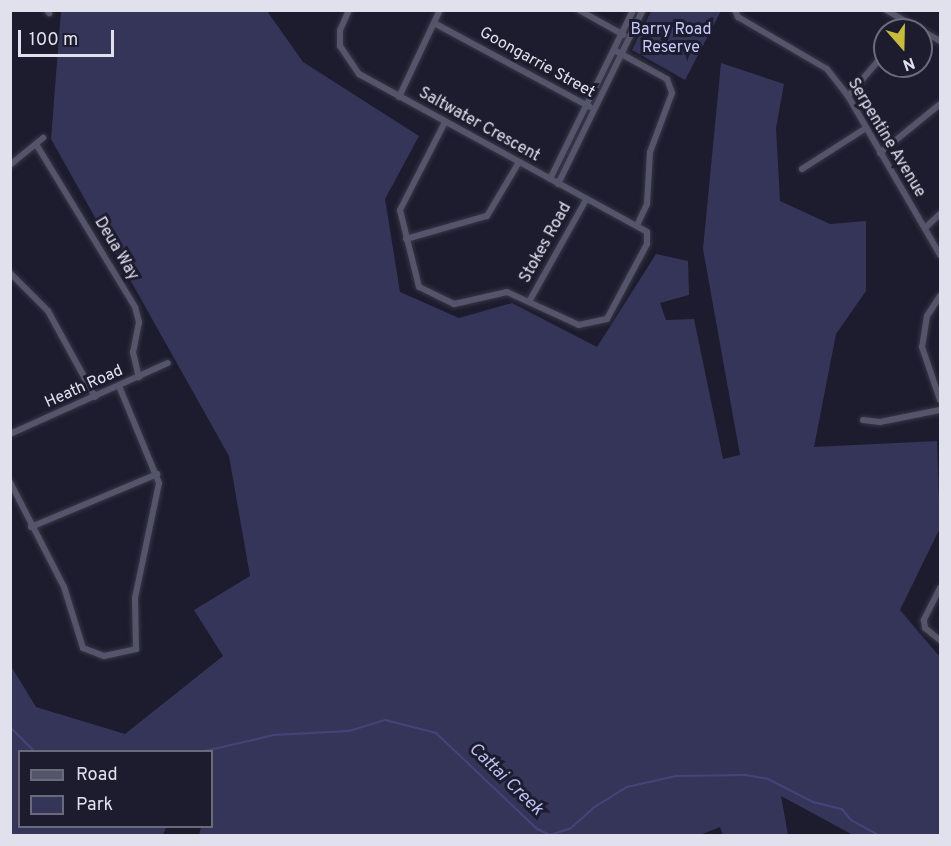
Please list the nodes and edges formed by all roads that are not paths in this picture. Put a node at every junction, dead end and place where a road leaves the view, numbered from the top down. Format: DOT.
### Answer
graph roads {
  1 [pos="349,10"];
  2 [pos="440,10"];
  3 [pos="579,10"];
  4 [pos="633,10"];
  5 [pos="643,10"];
  6 [pos="735,10"];
  7 [pos="886,10"];
  8 [pos="899,18"];
  9 [pos="434,23"];
  10 [pos="621,34"];
  11 [pos="630,38"];
  12 [pos="614,50"];
  13 [pos="622,54"];
  14 [pos="873,67"];
  15 [pos="848,96"];
  16 [pos="399,97"];
  17 [pos="940,104"];
  18 [pos="587,106"];
  19 [pos="596,111"];
  20 [pos="445,122"];
  21 [pos="866,128"];
  22 [pos="43,138"];
  23 [pos="36,144"];
  24 [pos="880,153"];
  25 [pos="519,162"];
  26 [pos="10,165"];
  27 [pos="802,169"];
  28 [pos="550,179"];
  29 [pos="558,184"];
  30 [pos="586,200"];
  31 [pos="940,214"];
  32 [pos="637,225"];
  33 [pos="925,228"];
  34 [pos="406,239"];
  35 [pos="940,255"];
  36 [pos="10,273"];
  37 [pos="940,297"];
  38 [pos="530,300"];
  39 [pos="168,363"];
  40 [pos="139,376"];
  41 [pos="119,386"];
  42 [pos="95,397"];
  43 [pos="940,400"];
  44 [pos="940,410"];
  45 [pos="863,420"];
  46 [pos="10,434"];
  47 [pos="157,474"];
  48 [pos="10,482"];
  49 [pos="31,527"];
  50 [pos="940,588"];
  51 [pos="940,640"];
  1 -- 16 [label="street, Saltwater Crescent"];
  2 -- 9 [label="street"];
  3 -- 10 [label="street"];
  4 -- 10 [label="street"];
  5 -- 11 [label="street"];
  6 -- 15 [label="street, Serpentine Avenue"];
  7 -- 8 [label="street"];
  9 -- 16 [label="street"];
  9 -- 18 [label="street, Goongarrie Street"];
  10 -- 11 [label="street"];
  10 -- 12 [label="street"];
  11 -- 13 [label="street"];
  12 -- 13 [label="street"];
  12 -- 18 [label="street"];
  13 -- 19 [label="street"];
  13 -- 32 [label="street"];
  14 -- 15 [label="street"];
  15 -- 21 [label="street, Serpentine Avenue"];
  16 -- 20 [label="street, Saltwater Crescent"];
  17 -- 24 [label="street"];
  18 -- 19 [label="street, Goongarrie Street"];
  18 -- 28 [label="street"];
  19 -- 29 [label="street"];
  20 -- 25 [label="street, Saltwater Crescent"];
  20 -- 34 [label="street"];
  21 -- 24 [label="street, Serpentine Avenue"];
  21 -- 27 [label="street"];
  22 -- 23 [label="street"];
  23 -- 26 [label="street"];
  23 -- 40 [label="street, Deua Way"];
  24 -- 33 [label="street, Serpentine Avenue"];
  25 -- 28 [label="street, Saltwater Crescent"];
  25 -- 34 [label="street"];
  28 -- 29 [label="street, Saltwater Crescent"];
  29 -- 30 [label="street, Saltwater Crescent"];
  30 -- 32 [label="street, Saltwater Crescent"];
  30 -- 38 [label="street, Stokes Road"];
  31 -- 33 [label="street"];
  32 -- 38 [label="street, Saltwater Crescent"];
  33 -- 35 [label="street, Serpentine Avenue"];
  34 -- 38 [label="street"];
  36 -- 42 [label="street"];
  37 -- 43 [label="street"];
  39 -- 40 [label="street, Heath Road"];
  40 -- 41 [label="street, Heath Road"];
  41 -- 42 [label="street, Heath Road"];
  41 -- 47 [label="street"];
  42 -- 46 [label="street, Heath Road"];
  44 -- 45 [label="street"];
  47 -- 49 [label="street"];
  47 -- 49 [label="street"];
  48 -- 49 [label="street"];
  50 -- 51 [label="street"];
}
